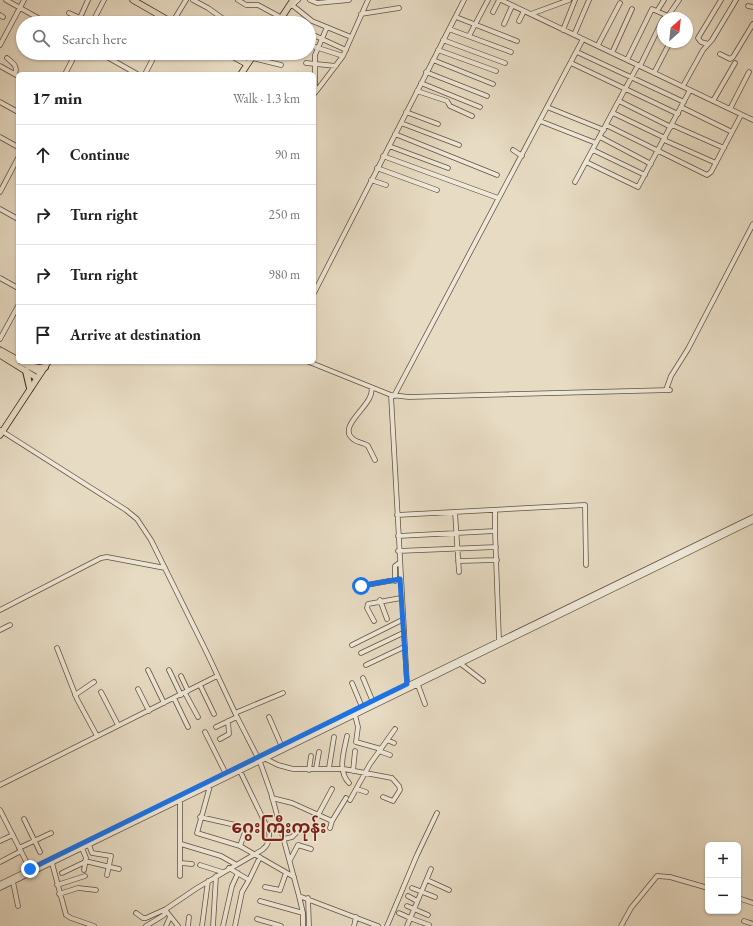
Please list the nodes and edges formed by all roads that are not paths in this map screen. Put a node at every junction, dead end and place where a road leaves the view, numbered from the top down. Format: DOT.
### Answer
graph roads {
  1 [pos="6,0"];
  2 [pos="18,0"];
  3 [pos="88,0"];
  4 [pos="104,0"];
  5 [pos="133,0"];
  6 [pos="186,0"];
  7 [pos="193,0"];
  8 [pos="238,0"];
  9 [pos="298,0"];
  10 [pos="310,0"];
  11 [pos="349,0"];
  12 [pos="368,0"];
  13 [pos="464,0"];
  14 [pos="488,0"];
  15 [pos="500,0"];
  16 [pos="557,0"];
  17 [pos="569,0"];
  18 [pos="575,0"];
  19 [pos="589,0"];
  20 [pos="664,0"];
  21 [pos="679,0"];
  22 [pos="721,0"];
  23 [pos="736,0"];
  24 [pos="24,1"];
  25 [pos="620,3"];
  26 [pos="291,5"];
  27 [pos="555,5"];
  28 [pos="512,6"];
  29 [pos="748,6"];
  30 [pos="753,7"];
  31 [pos="20,8"];
  32 [pos="399,8"];
  33 [pos="632,9"];
  34 [pos="524,11"];
  35 [pos="657,11"];
  36 [pos="493,12"];
  37 [pos="671,12"];
  38 [pos="69,13"];
  39 [pos="361,14"];
  40 [pos="531,14"];
  41 [pos="34,16"];
  42 [pos="74,16"];
  43 [pos="80,16"];
  44 [pos="96,16"];
  45 [pos="161,16"];
  46 [pos="177,16"];
  47 [pos="219,16"];
  48 [pos="274,16"];
  49 [pos="284,16"];
  50 [pos="304,16"];
  51 [pos="456,17"];
  52 [pos="519,21"];
  53 [pos="316,22"];
  54 [pos="504,24"];
  55 [pos="753,24"];
  56 [pos="476,25"];
  57 [pos="327,27"];
  58 [pos="449,29"];
  59 [pos="563,30"];
  60 [pos="657,31"];
  61 [pos="574,35"];
  62 [pos="316,36"];
  63 [pos="469,36"];
  64 [pos="351,37"];
  65 [pos="321,39"];
  66 [pos="583,39"];
  67 [pos="443,40"];
  68 [pos="517,41"];
  69 [pos="708,44"];
  70 [pos="598,45"];
  71 [pos="0,46"];
  72 [pos="317,48"];
  73 [pos="667,48"];
  74 [pos="346,50"];
  75 [pos="438,50"];
  76 [pos="511,52"];
  77 [pos="577,52"];
  78 [pos="612,53"];
  79 [pos="720,54"];
  80 [pos="316,56"];
  81 [pos="343,56"];
  82 [pos="7,58"];
  83 [pos="72,60"];
  84 [pos="112,60"];
  85 [pos="152,60"];
  86 [pos="240,60"];
  87 [pos="250,60"];
  88 [pos="265,60"];
  89 [pos="316,60"];
  90 [pos="433,60"];
  91 [pos="627,60"];
  92 [pos="306,63"];
  93 [pos="506,63"];
  94 [pos="571,63"];
  95 [pos="735,63"];
  96 [pos="247,64"];
  97 [pos="315,64"];
  98 [pos="281,65"];
  99 [pos="639,65"];
  100 [pos="0,66"];
  101 [pos="336,66"];
  102 [pos="496,71"];
  103 [pos="66,72"];
  104 [pos="133,72"];
  105 [pos="146,72"];
  106 [pos="242,72"];
  107 [pos="315,72"];
  108 [pos="426,72"];
  109 [pos="749,72"];
  110 [pos="654,73"];
  111 [pos="16,75"];
  112 [pos="631,77"];
  113 [pos="421,83"];
  114 [pos="493,84"];
  115 [pos="683,86"];
  116 [pos="316,88"];
  117 [pos="625,89"];
  118 [pos="690,90"];
  119 [pos="417,91"];
  120 [pos="487,96"];
  121 [pos="618,101"];
  122 [pos="713,101"];
  123 [pos="0,102"];
  124 [pos="684,102"];
  125 [pos="480,107"];
  126 [pos="681,107"];
  127 [pos="547,108"];
  128 [pos="730,109"];
  129 [pos="16,111"];
  130 [pos="406,112"];
  131 [pos="612,113"];
  132 [pos="678,114"];
  133 [pos="741,115"];
  134 [pos="472,116"];
  135 [pos="753,120"];
  136 [pos="540,121"];
  137 [pos="400,123"];
  138 [pos="438,124"];
  139 [pos="606,125"];
  140 [pos="671,126"];
  141 [pos="604,130"];
  142 [pos="732,132"];
  143 [pos="394,134"];
  144 [pos="0,137"];
  145 [pos="600,137"];
  146 [pos="664,139"];
  147 [pos="596,143"];
  148 [pos="459,145"];
  149 [pos="16,146"];
  150 [pos="389,146"];
  151 [pos="724,148"];
  152 [pos="513,150"];
  153 [pos="593,150"];
  154 [pos="658,152"];
  155 [pos="383,156"];
  156 [pos="522,156"];
  157 [pos="16,162"];
  158 [pos="586,162"];
  159 [pos="716,163"];
  160 [pos="651,164"];
  161 [pos="377,168"];
  162 [pos="448,168"];
  163 [pos="497,175"];
  164 [pos="645,175"];
  165 [pos="371,180"];
  166 [pos="575,182"];
  167 [pos="386,186"];
  168 [pos="437,190"];
  169 [pos="0,192"];
  170 [pos="498,198"];
  171 [pos="0,209"];
  172 [pos="16,218"];
  173 [pos="753,224"];
  174 [pos="0,278"];
  175 [pos="16,287"];
  176 [pos="316,289"];
  177 [pos="16,310"];
  178 [pos="0,339"];
  179 [pos="0,350"];
  180 [pos="4,355"];
  181 [pos="16,359"];
  182 [pos="16,362"];
  183 [pos="21,364"];
  184 [pos="24,364"];
  185 [pos="47,364"];
  186 [pos="314,364"];
  187 [pos="28,368"];
  188 [pos="41,373"];
  189 [pos="37,378"];
  190 [pos="371,387"];
  191 [pos="30,388"];
  192 [pos="393,395"];
  193 [pos="1,432"];
  194 [pos="375,460"];
  195 [pos="494,510"];
  196 [pos="455,512"];
  197 [pos="396,515"];
  198 [pos="753,517"];
  199 [pos="753,521"];
  200 [pos="495,531"];
  201 [pos="456,533"];
  202 [pos="398,536"];
  203 [pos="496,547"];
  204 [pos="457,549"];
  205 [pos="398,552"];
  206 [pos="497,560"];
  207 [pos="458,562"];
  208 [pos="399,563"];
  209 [pos="586,565"];
  210 [pos="165,568"];
  211 [pos="459,572"];
  212 [pos="400,579"];
  213 [pos="395,581"];
  214 [pos="361,586"];
  215 [pos="401,598"];
  216 [pos="380,600"];
  217 [pos="0,610"];
  218 [pos="387,619"];
  219 [pos="402,620"];
  220 [pos="374,621"];
  221 [pos="10,625"];
  222 [pos="0,630"];
  223 [pos="403,633"];
  224 [pos="499,640"];
  225 [pos="352,645"];
  226 [pos="57,648"];
  227 [pos="404,648"];
  228 [pos="361,654"];
  229 [pos="461,664"];
  230 [pos="366,665"];
  231 [pos="148,670"];
  232 [pos="169,670"];
  233 [pos="181,676"];
  234 [pos="217,676"];
  235 [pos="363,678"];
  236 [pos="483,681"];
  237 [pos="94,682"];
  238 [pos="352,683"];
  239 [pos="407,684"];
  240 [pos="200,685"];
  241 [pos="418,685"];
  242 [pos="138,689"];
  243 [pos="101,692"];
  244 [pos="184,693"];
  245 [pos="283,694"];
  246 [pos="75,695"];
  247 [pos="174,698"];
  248 [pos="373,702"];
  249 [pos="164,703"];
  250 [pos="425,704"];
  251 [pos="362,708"];
  252 [pos="149,711"];
  253 [pos="214,714"];
  254 [pos="236,715"];
  255 [pos="355,715"];
  256 [pos="198,717"];
  257 [pos="268,717"];
  258 [pos="344,719"];
  259 [pos="228,721"];
  260 [pos="118,725"];
  261 [pos="188,727"];
  262 [pos="216,727"];
  263 [pos="395,729"];
  264 [pos="205,732"];
  265 [pos="97,736"];
  266 [pos="347,736"];
  267 [pos="334,737"];
  268 [pos="220,739"];
  269 [pos="387,740"];
  270 [pos="394,743"];
  271 [pos="282,747"];
  272 [pos="355,750"];
  273 [pos="380,750"];
  274 [pos="319,752"];
  275 [pos="390,754"];
  276 [pos="311,756"];
  277 [pos="266,759"];
  278 [pos="259,760"];
  279 [pos="329,768"];
  280 [pos="316,769"];
  281 [pos="342,769"];
  282 [pos="309,770"];
  283 [pos="240,771"];
  284 [pos="353,771"];
  285 [pos="226,774"];
  286 [pos="365,774"];
  287 [pos="349,783"];
  288 [pos="0,785"];
  289 [pos="210,786"];
  290 [pos="332,789"];
  291 [pos="357,789"];
  292 [pos="194,792"];
  293 [pos="366,792"];
  294 [pos="383,797"];
  295 [pos="272,798"];
  296 [pos="180,800"];
  297 [pos="0,810"];
  298 [pos="437,814"];
  299 [pos="318,815"];
  300 [pos="1,817"];
  301 [pos="200,817"];
  302 [pos="24,819"];
  303 [pos="332,821"];
  304 [pos="330,828"];
  305 [pos="51,833"];
  306 [pos="296,833"];
  307 [pos="12,835"];
  308 [pos="284,839"];
  309 [pos="0,841"];
  310 [pos="35,841"];
  311 [pos="181,844"];
  312 [pos="89,845"];
  313 [pos="240,846"];
  314 [pos="82,848"];
  315 [pos="312,849"];
  316 [pos="20,850"];
  317 [pos="40,852"];
  318 [pos="254,854"];
  319 [pos="260,857"];
  320 [pos="290,860"];
  321 [pos="53,861"];
  322 [pos="0,862"];
  323 [pos="85,862"];
  324 [pos="181,863"];
  325 [pos="192,864"];
  326 [pos="235,864"];
  327 [pos="43,865"];
  328 [pos="200,865"];
  329 [pos="109,866"];
  330 [pos="229,868"];
  331 [pos="30,869"];
  332 [pos="119,869"];
  333 [pos="431,869"];
  334 [pos="84,870"];
  335 [pos="62,872"];
  336 [pos="222,872"];
  337 [pos="238,873"];
  338 [pos="286,873"];
  339 [pos="107,875"];
  340 [pos="85,876"];
  341 [pos="180,876"];
  342 [pos="216,876"];
  343 [pos="294,878"];
  344 [pos="249,880"];
  345 [pos="426,880"];
  346 [pos="208,881"];
  347 [pos="1,882"];
  348 [pos="13,882"];
  349 [pos="57,885"];
  350 [pos="265,887"];
  351 [pos="705,887"];
  352 [pos="0,888"];
  353 [pos="412,888"];
  354 [pos="96,890"];
  355 [pos="449,890"];
  356 [pos="421,892"];
  357 [pos="59,894"];
  358 [pos="299,896"];
  359 [pos="408,896"];
  360 [pos="435,897"];
  361 [pos="308,898"];
  362 [pos="741,899"];
  363 [pos="260,901"];
  364 [pos="417,901"];
  365 [pos="753,903"];
  366 [pos="18,906"];
  367 [pos="407,906"];
  368 [pos="414,909"];
  369 [pos="166,910"];
  370 [pos="136,913"];
  371 [pos="304,913"];
  372 [pos="399,913"];
  373 [pos="428,915"];
  374 [pos="170,917"];
  375 [pos="189,917"];
  376 [pos="356,917"];
  377 [pos="410,918"];
  378 [pos="257,919"];
  379 [pos="744,921"];
  380 [pos="753,924"];
  381 [pos="84,925"];
  382 [pos="429,925"];
  383 [pos="94,926"];
  384 [pos="146,926"];
  385 [pos="166,926"];
  386 [pos="178,926"];
  387 [pos="188,926"];
  388 [pos="202,926"];
  389 [pos="213,926"];
  390 [pos="223,926"];
  391 [pos="235,926"];
  392 [pos="281,926"];
  393 [pos="303,926"];
  394 [pos="310,926"];
  395 [pos="354,926"];
  396 [pos="378,926"];
  397 [pos="387,926"];
  398 [pos="407,926"];
  399 [pos="621,926"];
  1 -- 31 [label="street"];
  2 -- 24 [label="street"];
  3 -- 43 [label="street"];
  4 -- 44 [label="street"];
  5 -- 45 [label="main road"];
  6 -- 46 [label="street"];
  7 -- 47 [label="street"];
  8 -- 48 [label="street"];
  9 -- 26 [label="street"];
  10 -- 11 [label="street"];
  12 -- 39 [label="street"];
  13 -- 51 [label="street"];
  14 -- 56 [label="street"];
  15 -- 28 [label="street"];
  15 -- 36 [label="street"];
  16 -- 27 [label="street"];
  17 -- 27 [label="street"];
  18 -- 59 [label="street"];
  19 -- 61 [label="street"];
  20 -- 35 [label="street"];
  21 -- 37 [label="street"];
  22 -- 69 [label="street"];
  23 -- 69 [label="street"];
  24 -- 31 [label="street"];
  25 -- 70 [label="street"];
  26 -- 49 [label="main road"];
  26 -- 50 [label="street"];
  27 -- 40 [label="street"];
  28 -- 34 [label="street"];
  28 -- 54 [label="street"];
  29 -- 30 [label="street"];
  31 -- 41 [label="street"];
  31 -- 71 [label="street"];
  32 -- 39 [label="street"];
  33 -- 78 [label="street"];
  34 -- 40 [label="street"];
  34 -- 52 [label="street"];
  35 -- 91 [label="street"];
  38 -- 42 [label="street"];
  39 -- 64 [label="street"];
  40 -- 59 [label="street"];
  51 -- 56 [label="street"];
  51 -- 58 [label="street"];
  53 -- 57 [label="street"];
  55 -- 79 [label="street"];
  56 -- 63 [label="street"];
  56 -- 68 [label="street"];
  57 -- 64 [label="street"];
  57 -- 65 [label="street"];
  58 -- 63 [label="street"];
  58 -- 67 [label="street"];
  59 -- 61 [label="street"];
  60 -- 99 [label="street"];
  61 -- 66 [label="street"];
  62 -- 65 [label="street"];
  63 -- 76 [label="street"];
  64 -- 74 [label="street"];
  65 -- 72 [label="street"];
  65 -- 74 [label="street"];
  66 -- 70 [label="street"];
  66 -- 77 [label="street"];
  67 -- 75 [label="street"];
  67 -- 93 [label="street"];
  69 -- 115 [label="street"];
  70 -- 78 [label="street"];
  72 -- 80 [label="street"];
  72 -- 81 [label="street"];
  73 -- 110 [label="street"];
  74 -- 81 [label="street"];
  75 -- 90 [label="street"];
  75 -- 102 [label="street"];
  77 -- 94 [label="street"];
  77 -- 112 [label="street"];
  78 -- 91 [label="street"];
  81 -- 101 [label="street"];
  82 -- 111 [label="street"];
  83 -- 103 [label="street"];
  84 -- 104 [label="street"];
  85 -- 105 [label="street"];
  86 -- 96 [label="main road"];
  87 -- 96 [label="main road"];
  88 -- 98 [label="street"];
  89 -- 97 [label="street"];
  90 -- 108 [label="street"];
  90 -- 114 [label="street"];
  91 -- 99 [label="street"];
  92 -- 97 [label="street"];
  94 -- 117 [label="street"];
  94 -- 127 [label="street"];
  95 -- 122 [label="street"];
  96 -- 106 [label="main road"];
  97 -- 101 [label="street"];
  97 -- 107 [label="street"];
  99 -- 110 [label="street"];
  99 -- 112 [label="street"];
  100 -- 111 [label="street"];
  101 -- 116 [label="street"];
  108 -- 113 [label="street"];
  108 -- 120 [label="street"];
  109 -- 128 [label="street"];
  110 -- 115 [label="street"];
  112 -- 117 [label="street"];
  112 -- 124 [label="street"];
  113 -- 119 [label="street"];
  113 -- 125 [label="street"];
  115 -- 118 [label="street"];
  117 -- 121 [label="street"];
  117 -- 132 [label="street"];
  118 -- 122 [label="street"];
  118 -- 124 [label="street"];
  119 -- 130 [label="street"];
  119 -- 134 [label="street"];
  121 -- 131 [label="street"];
  121 -- 140 [label="street"];
  122 -- 128 [label="street"];
  123 -- 129 [label="street"];
  124 -- 126 [label="street"];
  126 -- 132 [label="street"];
  126 -- 142 [label="street"];
  127 -- 136 [label="street"];
  127 -- 141 [label="street"];
  128 -- 133 [label="street"];
  130 -- 137 [label="street"];
  130 -- 138 [label="street"];
  131 -- 139 [label="street"];
  131 -- 146 [label="street"];
  132 -- 140 [label="street"];
  133 -- 135 [label="street"];
  133 -- 142 [label="street"];
  136 -- 147 [label="street"];
  136 -- 156 [label="street"];
  137 -- 143 [label="street"];
  137 -- 148 [label="street"];
  139 -- 141 [label="street"];
  139 -- 154 [label="street"];
  140 -- 146 [label="street"];
  140 -- 151 [label="street"];
  141 -- 145 [label="street"];
  142 -- 151 [label="street"];
  143 -- 150 [label="street"];
  143 -- 163 [label="street"];
  144 -- 149 [label="street"];
  145 -- 147 [label="street"];
  145 -- 160 [label="street"];
  146 -- 154 [label="street"];
  146 -- 159 [label="street"];
  147 -- 153 [label="street"];
  150 -- 155 [label="street"];
  150 -- 162 [label="street"];
  151 -- 159 [label="street"];
  152 -- 156 [label="street"];
  153 -- 158 [label="street"];
  153 -- 164 [label="street"];
  154 -- 159 [label="street"];
  154 -- 160 [label="street"];
  155 -- 161 [label="street"];
  155 -- 170 [label="street"];
  156 -- 170 [label="street"];
  157 -- 169 [label="street"];
  158 -- 164 [label="street"];
  158 -- 166 [label="street"];
  160 -- 164 [label="street"];
  161 -- 165 [label="street"];
  161 -- 168 [label="street"];
  165 -- 167 [label="street"];
  165 -- 176 [label="street"];
  170 -- 192 [label="street"];
  171 -- 172 [label="street"];
  173 -- 192 [label="street"];
  174 -- 175 [label="street"];
  177 -- 178 [label="street"];
  179 -- 180 [label="main road"];
  180 -- 181 [label="main road"];
  180 -- 182 [label="main road"];
  183 -- 187 [label="main road"];
  184 -- 187 [label="main road"];
  185 -- 187 [label="highway"];
  185 -- 188 [label="main road"];
  186 -- 190 [label="street"];
  187 -- 188 [label="main road"];
  187 -- 189 [label="main road"];
  187 -- 191 [label="highway"];
  188 -- 189 [label="main road"];
  189 -- 191 [label="main road"];
  190 -- 192 [label="street"];
  190 -- 194 [label="street"];
  191 -- 193 [label="main road"];
  192 -- 197 [label="street"];
  193 -- 210 [label="street"];
  195 -- 196 [label="street"];
  195 -- 200 [label="street"];
  195 -- 209 [label="street"];
  196 -- 197 [label="street"];
  196 -- 201 [label="street"];
  197 -- 202 [label="street"];
  198 -- 224 [label="street"];
  199 -- 229 [label="street"];
  200 -- 201 [label="street"];
  200 -- 203 [label="street"];
  201 -- 202 [label="street"];
  201 -- 204 [label="street"];
  202 -- 205 [label="street"];
  203 -- 204 [label="street"];
  203 -- 206 [label="street"];
  204 -- 205 [label="street"];
  204 -- 207 [label="street"];
  205 -- 208 [label="street"];
  206 -- 207 [label="street"];
  206 -- 224 [label="street"];
  207 -- 211 [label="street"];
  208 -- 212 [label="street"];
  208 -- 213 [label="street"];
  210 -- 217 [label="street"];
  210 -- 234 [label="street"];
  212 -- 213 [label="street"];
  212 -- 215 [label="street"];
  213 -- 214 [label="street"];
  215 -- 216 [label="street"];
  215 -- 219 [label="street"];
  216 -- 218 [label="street"];
  216 -- 220 [label="street"];
  219 -- 223 [label="street"];
  219 -- 225 [label="street"];
  221 -- 222 [label="street"];
  223 -- 227 [label="street"];
  223 -- 228 [label="street"];
  224 -- 239 [label="street"];
  226 -- 246 [label="street"];
  227 -- 230 [label="street"];
  227 -- 239 [label="street"];
  229 -- 236 [label="street"];
  229 -- 241 [label="street"];
  231 -- 249 [label="street"];
  232 -- 244 [label="street"];
  233 -- 244 [label="street"];
  234 -- 240 [label="street"];
  234 -- 254 [label="street"];
  235 -- 248 [label="street"];
  237 -- 246 [label="street"];
  238 -- 251 [label="street"];
  239 -- 248 [label="street"];
  240 -- 244 [label="street"];
  240 -- 253 [label="street"];
  241 -- 250 [label="street"];
  241 -- 255 [label="street"];
  242 -- 252 [label="street"];
  243 -- 260 [label="street"];
  244 -- 247 [label="street"];
  244 -- 256 [label="street"];
  245 -- 254 [label="street"];
  246 -- 265 [label="street"];
  247 -- 249 [label="street"];
  247 -- 261 [label="street"];
  248 -- 251 [label="street"];
  249 -- 252 [label="street"];
  251 -- 258 [label="street"];
  252 -- 260 [label="street"];
  254 -- 259 [label="street"];
  254 -- 278 [label="street"];
  255 -- 258 [label="street"];
  255 -- 273 [label="street"];
  257 -- 271 [label="street"];
  258 -- 271 [label="street"];
  258 -- 277 [label="street"];
  259 -- 262 [label="street"];
  259 -- 268 [label="street"];
  260 -- 265 [label="street"];
  263 -- 269 [label="street"];
  264 -- 285 [label="street"];
  265 -- 288 [label="street"];
  266 -- 281 [label="street"];
  267 -- 279 [label="street"];
  269 -- 270 [label="street"];
  269 -- 273 [label="street"];
  271 -- 278 [label="street"];
  272 -- 284 [label="street"];
  273 -- 275 [label="street"];
  273 -- 286 [label="street"];
  274 -- 280 [label="street"];
  276 -- 282 [label="street"];
  277 -- 278 [label="street"];
  277 -- 282 [label="street"];
  278 -- 283 [label="street"];
  278 -- 285 [label="street"];
  278 -- 295 [label="street"];
  279 -- 280 [label="street"];
  279 -- 281 [label="street"];
  280 -- 282 [label="street"];
  281 -- 284 [label="street"];
  281 -- 287 [label="street"];
  283 -- 289 [label="street"];
  283 -- 318 [label="street"];
  284 -- 286 [label="street"];
  285 -- 292 [label="street"];
  286 -- 291 [label="street"];
  286 -- 294 [label="street"];
  289 -- 292 [label="street"];
  289 -- 301 [label="street"];
  290 -- 299 [label="street"];
  291 -- 293 [label="street"];
  291 -- 303 [label="street"];
  292 -- 296 [label="street"];
  292 -- 321 [label="street"];
  295 -- 299 [label="street"];
  295 -- 308 [label="street"];
  296 -- 311 [label="street"];
  296 -- 312 [label="street"];
  297 -- 300 [label="street"];
  298 -- 397 [label="street"];
  299 -- 303 [label="street"];
  300 -- 307 [label="street"];
  301 -- 313 [label="street"];
  301 -- 313 [label="street"];
  302 -- 310 [label="street"];
  303 -- 304 [label="street"];
  305 -- 310 [label="street"];
  306 -- 308 [label="street"];
  307 -- 309 [label="street"];
  307 -- 316 [label="street"];
  308 -- 320 [label="street"];
  310 -- 316 [label="street"];
  310 -- 317 [label="street"];
  311 -- 324 [label="street"];
  311 -- 326 [label="street"];
  312 -- 314 [label="street"];
  312 -- 329 [label="street"];
  313 -- 318 [label="street"];
  314 -- 321 [label="street"];
  314 -- 323 [label="street"];
  315 -- 320 [label="street"];
  316 -- 322 [label="street"];
  316 -- 331 [label="street"];
  318 -- 319 [label="street"];
  318 -- 326 [label="street"];
  319 -- 338 [label="street"];
  319 -- 344 [label="street"];
  320 -- 343 [label="street"];
  321 -- 327 [label="street"];
  321 -- 349 [label="street"];
  323 -- 329 [label="street"];
  323 -- 334 [label="street"];
  323 -- 335 [label="street"];
  324 -- 325 [label="street"];
  324 -- 341 [label="street"];
  326 -- 330 [label="street"];
  327 -- 331 [label="street"];
  327 -- 348 [label="street"];
  328 -- 336 [label="street"];
  329 -- 332 [label="street"];
  329 -- 339 [label="street"];
  330 -- 336 [label="street"];
  330 -- 337 [label="street"];
  331 -- 347 [label="street"];
  333 -- 345 [label="street"];
  336 -- 342 [label="street"];
  337 -- 344 [label="street"];
  337 -- 390 [label="street"];
  338 -- 343 [label="street"];
  338 -- 350 [label="street"];
  340 -- 349 [label="street"];
  342 -- 346 [label="street"];
  342 -- 389 [label="street"];
  343 -- 358 [label="street"];
  344 -- 391 [label="street"];
  345 -- 355 [label="street"];
  345 -- 356 [label="street"];
  346 -- 369 [label="street"];
  346 -- 388 [label="street"];
  348 -- 352 [label="street"];
  348 -- 366 [label="street"];
  349 -- 357 [label="street"];
  351 -- 399 [label="street"];
  353 -- 356 [label="street"];
  354 -- 357 [label="street"];
  356 -- 360 [label="street"];
  356 -- 364 [label="street"];
  357 -- 381 [label="street"];
  358 -- 361 [label="street"];
  358 -- 371 [label="street"];
  359 -- 364 [label="street"];
  361 -- 376 [label="street"];
  361 -- 394 [label="street"];
  362 -- 365 [label="street"];
  363 -- 371 [label="street"];
  364 -- 368 [label="street"];
  367 -- 368 [label="street"];
  368 -- 373 [label="street"];
  368 -- 377 [label="street"];
  369 -- 370 [label="street"];
  369 -- 374 [label="street"];
  369 -- 384 [label="street"];
  371 -- 393 [label="street"];
  372 -- 377 [label="street"];
  374 -- 385 [label="street"];
  374 -- 386 [label="street"];
  375 -- 387 [label="street"];
  376 -- 395 [label="street"];
  376 -- 396 [label="street"];
  377 -- 382 [label="street"];
  377 -- 398 [label="street"];
  378 -- 392 [label="street"];
  379 -- 380 [label="street"];
  381 -- 383 [label="street"];
}
